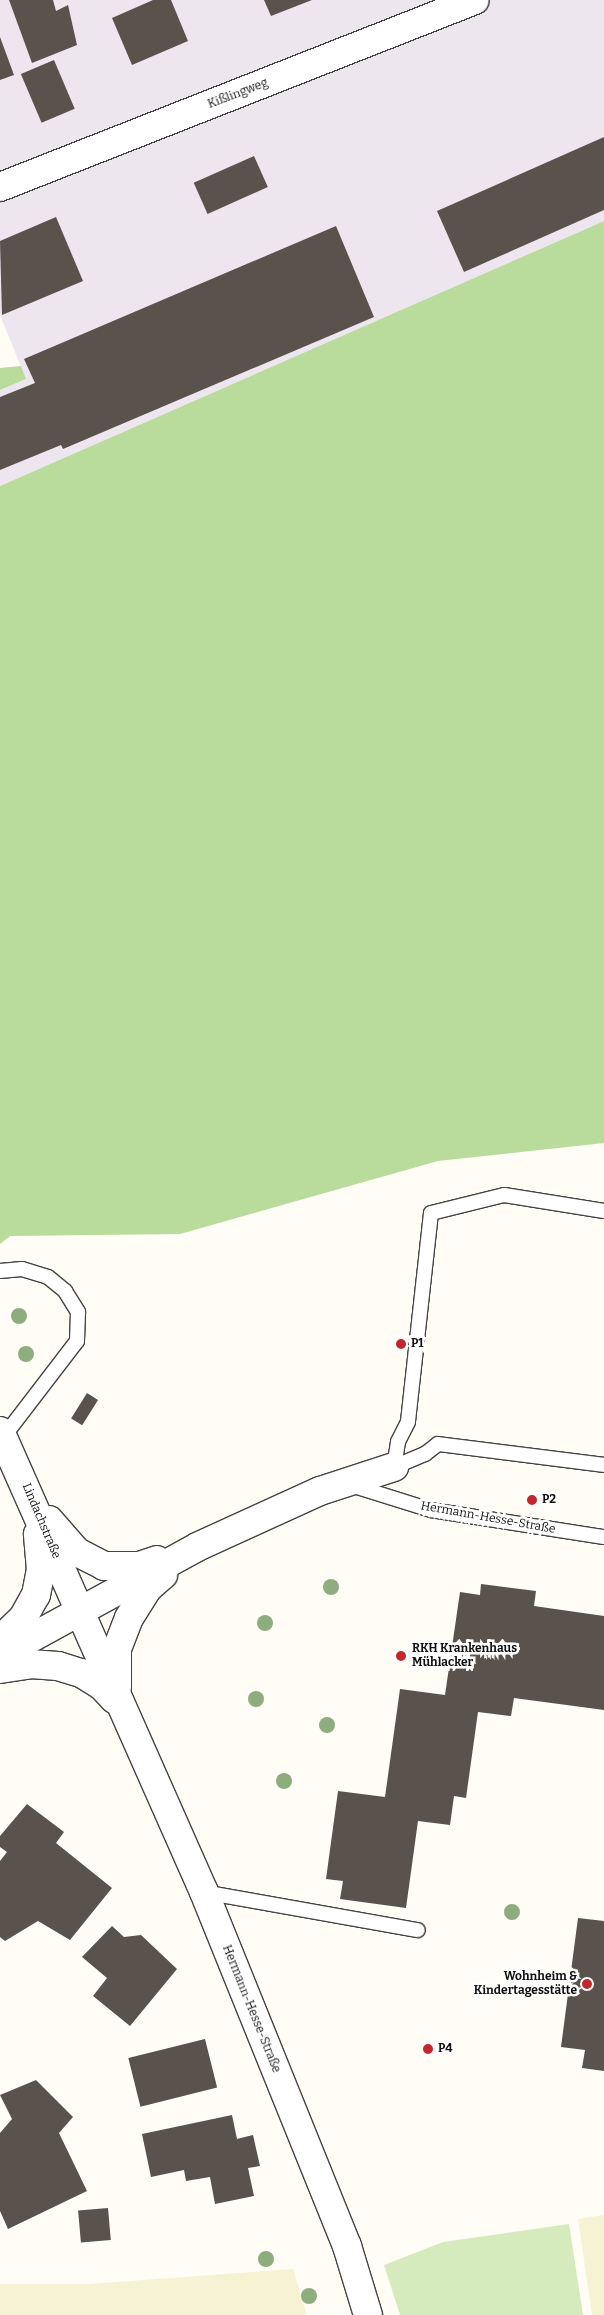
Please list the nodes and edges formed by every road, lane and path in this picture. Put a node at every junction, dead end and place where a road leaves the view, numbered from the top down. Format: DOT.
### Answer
graph roads {
  1 [pos="475,0"];
  2 [pos="0,187"];
  3 [pos="604,1211"];
  4 [pos="0,1271"];
  5 [pos="2,1433"];
  6 [pos="604,1465"];
  7 [pos="394,1467"];
  8 [pos="345,1483"];
  9 [pos="29,1493"];
  10 [pos="604,1537"];
  11 [pos="197,1547"];
  12 [pos="80,1613"];
  13 [pos="0,1640"];
  14 [pos="0,1655"];
  15 [pos="0,1669"];
  16 [pos="121,1708"];
  17 [pos="204,1892"];
  18 [pos="418,1930"];
  19 [pos="368,2315"];
  1 -- 2 [label="street, Kißlingweg"];
  3 -- 7 [label="lane"];
  4 -- 5 [label="lane"];
  5 -- 9 [label="street, Lindachstraße"];
  6 -- 7 [label="lane"];
  7 -- 8 [label="street, Hermann-Hesse-Straße"];
  8 -- 10 [label="lane, Hermann-Hesse-Straße"];
  8 -- 11 [label="street, Hermann-Hesse-Straße"];
  9 -- 11 [label="street"];
  9 -- 12 [label="street, Lindachstraße"];
  9 -- 13 [label="street"];
  11 -- 12 [label="street, Hermann-Hesse-Straße"];
  11 -- 16 [label="street, Hermann-Hesse-Straße"];
  12 -- 14 [label="street, Hermann-Hesse-Straße"];
  12 -- 16 [label="street, Hermann-Hesse-Straße"];
  15 -- 16 [label="street, Hermann-Hesse-Straße"];
  16 -- 17 [label="street, Hermann-Hesse-Straße"];
  17 -- 18 [label="lane"];
  17 -- 19 [label="street, Hermann-Hesse-Straße"];
}
